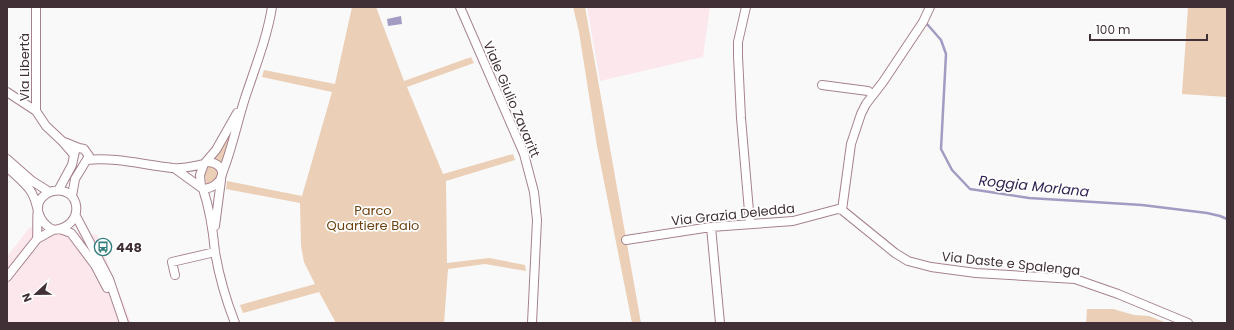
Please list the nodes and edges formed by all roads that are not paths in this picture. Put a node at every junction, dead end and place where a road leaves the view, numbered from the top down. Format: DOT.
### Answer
graph roads {
  1 [pos="36,7"];
  2 [pos="272,7"];
  3 [pos="460,7"];
  4 [pos="746,7"];
  5 [pos="930,7"];
  6 [pos="822,85"];
  7 [pos="7,92"];
  8 [pos="872,94"];
  9 [pos="245,98"];
  10 [pos="36,112"];
  11 [pos="76,154"];
  12 [pos="7,159"];
  13 [pos="86,159"];
  14 [pos="206,163"];
  15 [pos="7,167"];
  16 [pos="174,168"];
  17 [pos="222,177"];
  18 [pos="202,188"];
  19 [pos="59,189"];
  20 [pos="48,191"];
  21 [pos="72,196"];
  22 [pos="842,210"];
  23 [pos="38,214"];
  24 [pos="76,216"];
  25 [pos="750,223"];
  26 [pos="711,226"];
  27 [pos="57,230"];
  28 [pos="214,231"];
  29 [pos="37,239"];
  30 [pos="626,240"];
  31 [pos="216,252"];
  32 [pos="175,275"];
  33 [pos="7,277"];
  34 [pos="118,307"];
  35 [pos="124,323"];
  36 [pos="235,323"];
  37 [pos="532,323"];
  38 [pos="720,323"];
  39 [pos="1188,323"];
  1 -- 10 [label="street, Via Libertà"];
  2 -- 9 [label="street"];
  3 -- 37 [label="street, Viale Giulio Zavaritt"];
  4 -- 25 [label="street"];
  5 -- 8 [label="street"];
  6 -- 8 [label="street"];
  7 -- 10 [label="street"];
  8 -- 22 [label="street"];
  9 -- 14 [label="street"];
  9 -- 17 [label="street"];
  10 -- 11 [label="street, Via Libertà"];
  11 -- 13 [label="street"];
  11 -- 13 [label="street"];
  11 -- 19 [label="street"];
  12 -- 20 [label="street"];
  13 -- 16 [label="street"];
  13 -- 21 [label="street"];
  14 -- 16 [label="street"];
  14 -- 17 [label="street"];
  14 -- 18 [label="street"];
  15 -- 23 [label="street"];
  16 -- 18 [label="street"];
  17 -- 18 [label="street"];
  17 -- 28 [label="street"];
  18 -- 28 [label="street"];
  19 -- 20 [label="street"];
  19 -- 21 [label="street"];
  20 -- 23 [label="street"];
  21 -- 24 [label="street"];
  22 -- 25 [label="street, Via Grazia Deledda"];
  22 -- 39 [label="street, Via Daste e Spalenga"];
  23 -- 27 [label="street"];
  23 -- 29 [label="street"];
  24 -- 27 [label="street"];
  24 -- 34 [label="street"];
  25 -- 26 [label="street, Via Grazia Deledda"];
  26 -- 30 [label="street, Via Grazia Deledda"];
  26 -- 38 [label="street"];
  27 -- 29 [label="street"];
  27 -- 34 [label="street"];
  28 -- 31 [label="street"];
  29 -- 33 [label="street"];
  31 -- 32 [label="street"];
  31 -- 36 [label="street"];
  34 -- 35 [label="street"];
}
